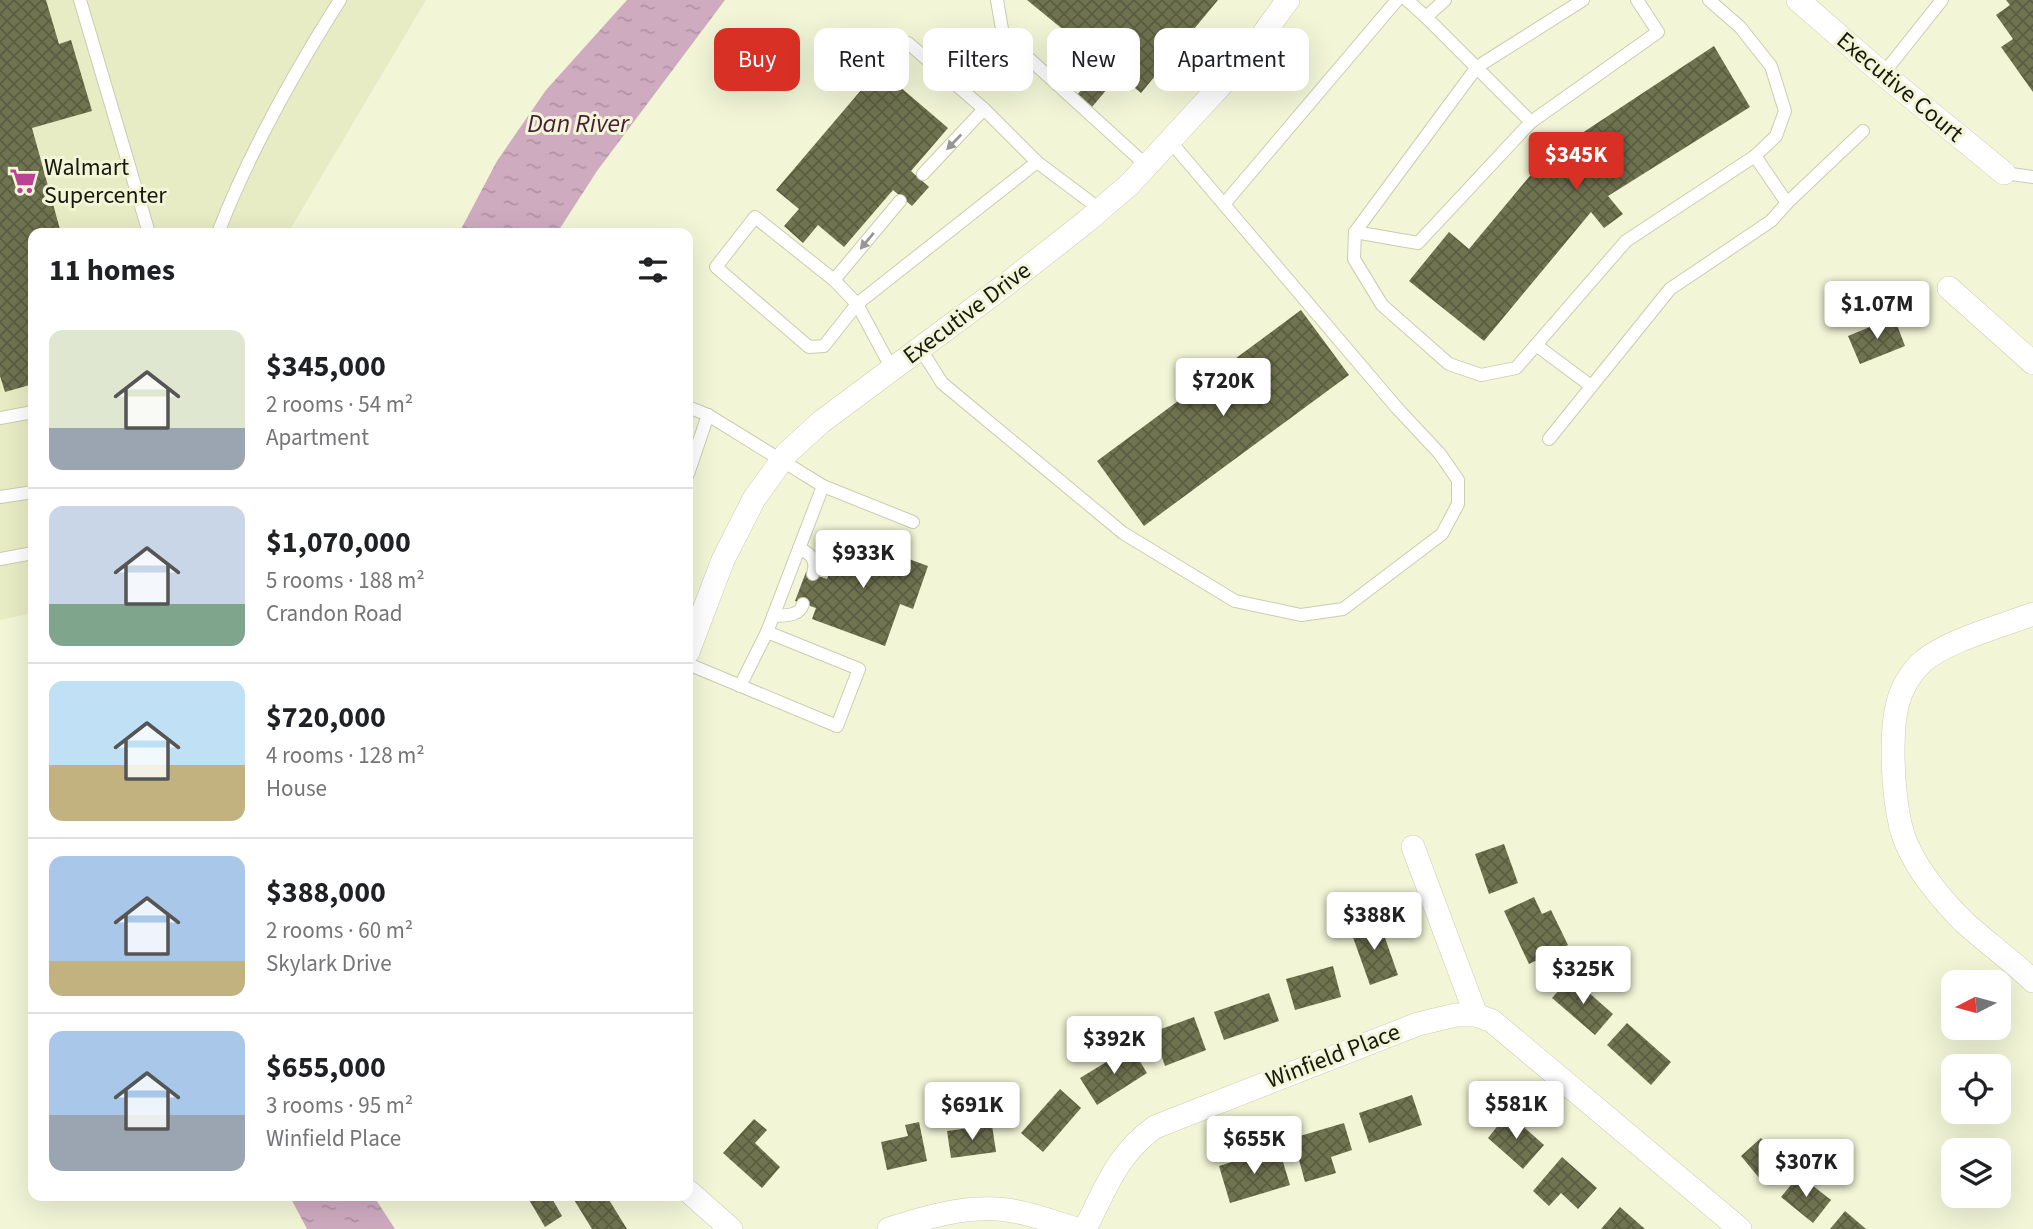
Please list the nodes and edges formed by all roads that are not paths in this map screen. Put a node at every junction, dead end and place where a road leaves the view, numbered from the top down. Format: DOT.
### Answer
graph roads {
  1 [pos="80,0"];
  2 [pos="340,0"];
  3 [pos="997,0"];
  4 [pos="1288,0"];
  5 [pos="1397,0"];
  6 [pos="1407,0"];
  7 [pos="1445,0"];
  8 [pos="1583,0"];
  9 [pos="1637,0"];
  10 [pos="1709,0"];
  11 [pos="1798,0"];
  12 [pos="1942,0"];
  13 [pos="1426,17"];
  14 [pos="909,44"];
  15 [pos="1477,66"];
  16 [pos="1883,74"];
  17 [pos="984,109"];
  18 [pos="1531,122"];
  19 [pos="1863,131"];
  20 [pos="1170,141"];
  21 [pos="1755,156"];
  22 [pos="1038,162"];
  23 [pos="1147,166"];
  24 [pos="2004,173"];
  25 [pos="923,174"];
  26 [pos="2033,177"];
  27 [pos="900,201"];
  28 [pos="1225,203"];
  29 [pos="1787,203"];
  30 [pos="1101,210"];
  31 [pos="148,228"];
  32 [pos="220,228"];
  33 [pos="1355,232"];
  34 [pos="834,280"];
  35 [pos="1949,288"];
  36 [pos="857,304"];
  37 [pos="1536,345"];
  38 [pos="920,348"];
  39 [pos="2033,363"];
  40 [pos="892,369"];
  41 [pos="1591,387"];
  42 [pos="693,409"];
  43 [pos="28,412"];
  44 [pos="708,415"];
  45 [pos="0,418"];
  46 [pos="1549,439"];
  47 [pos="693,459"];
  48 [pos="783,460"];
  49 [pos="823,486"];
  50 [pos="28,493"];
  51 [pos="0,497"];
  52 [pos="913,522"];
  53 [pos="799,548"];
  54 [pos="28,554"];
  55 [pos="0,559"];
  56 [pos="813,574"];
  57 [pos="803,604"];
  58 [pos="2033,614"];
  59 [pos="773,616"];
  60 [pos="693,626"];
  61 [pos="767,632"];
  62 [pos="693,666"];
  63 [pos="740,685"];
  64 [pos="1413,847"];
  65 [pos="2033,981"];
  66 [pos="1476,1015"];
  67 [pos="693,1195"];
  68 [pos="731,1229"];
  69 [pos="889,1229"];
  70 [pos="1076,1229"];
  71 [pos="1085,1229"];
  72 [pos="1740,1229"];
  1 -- 31 [label="lane"];
  2 -- 32 [label="lane"];
  3 -- 23 [label="lane"];
  4 -- 20 [label="street, Executive Drive"];
  5 -- 28 [label="lane"];
  6 -- 13 [label="lane"];
  7 -- 13 [label="lane"];
  8 -- 15 [label="lane"];
  9 -- 18 [label="lane"];
  10 -- 21 [label="lane"];
  11 -- 16 [label="street, Executive Court"];
  12 -- 16 [label="lane"];
  13 -- 15 [label="lane"];
  14 -- 17 [label="lane"];
  15 -- 18 [label="lane"];
  15 -- 33 [label="lane"];
  16 -- 24 [label="street, Executive Court"];
  17 -- 22 [label="lane"];
  17 -- 25 [label="lane, one-way"];
  18 -- 33 [label="lane"];
  19 -- 29 [label="lane"];
  20 -- 23 [label="street, Executive Drive"];
  20 -- 28 [label="lane"];
  21 -- 29 [label="lane"];
  21 -- 37 [label="lane"];
  22 -- 30 [label="lane"];
  22 -- 36 [label="lane"];
  23 -- 30 [label="street, Executive Drive"];
  24 -- 26 [label="lane"];
  27 -- 34 [label="lane, one-way"];
  28 -- 38 [label="lane"];
  29 -- 41 [label="lane"];
  30 -- 38 [label="street, Executive Drive"];
  33 -- 37 [label="lane"];
  34 -- 36 [label="lane"];
  34 -- 36 [label="lane"];
  35 -- 39 [label="street"];
  36 -- 40 [label="lane"];
  37 -- 41 [label="lane"];
  38 -- 40 [label="street, Executive Drive"];
  40 -- 48 [label="street, Executive Drive"];
  41 -- 46 [label="lane"];
  42 -- 44 [label="lane"];
  43 -- 45 [label="lane"];
  44 -- 47 [label="lane"];
  44 -- 48 [label="lane"];
  48 -- 49 [label="lane"];
  48 -- 60 [label="street, Executive Drive"];
  49 -- 52 [label="lane"];
  49 -- 53 [label="lane"];
  50 -- 51 [label="lane"];
  53 -- 56 [label="lane"];
  53 -- 59 [label="lane"];
  54 -- 55 [label="lane"];
  57 -- 59 [label="lane"];
  58 -- 65 [label="street"];
  59 -- 61 [label="lane"];
  61 -- 63 [label="lane"];
  61 -- 63 [label="lane"];
  62 -- 63 [label="lane"];
  64 -- 66 [label="street"];
  66 -- 71 [label="street, Winfield Place"];
  66 -- 72 [label="street"];
  67 -- 68 [label="street"];
  69 -- 70 [label="street"];
}
